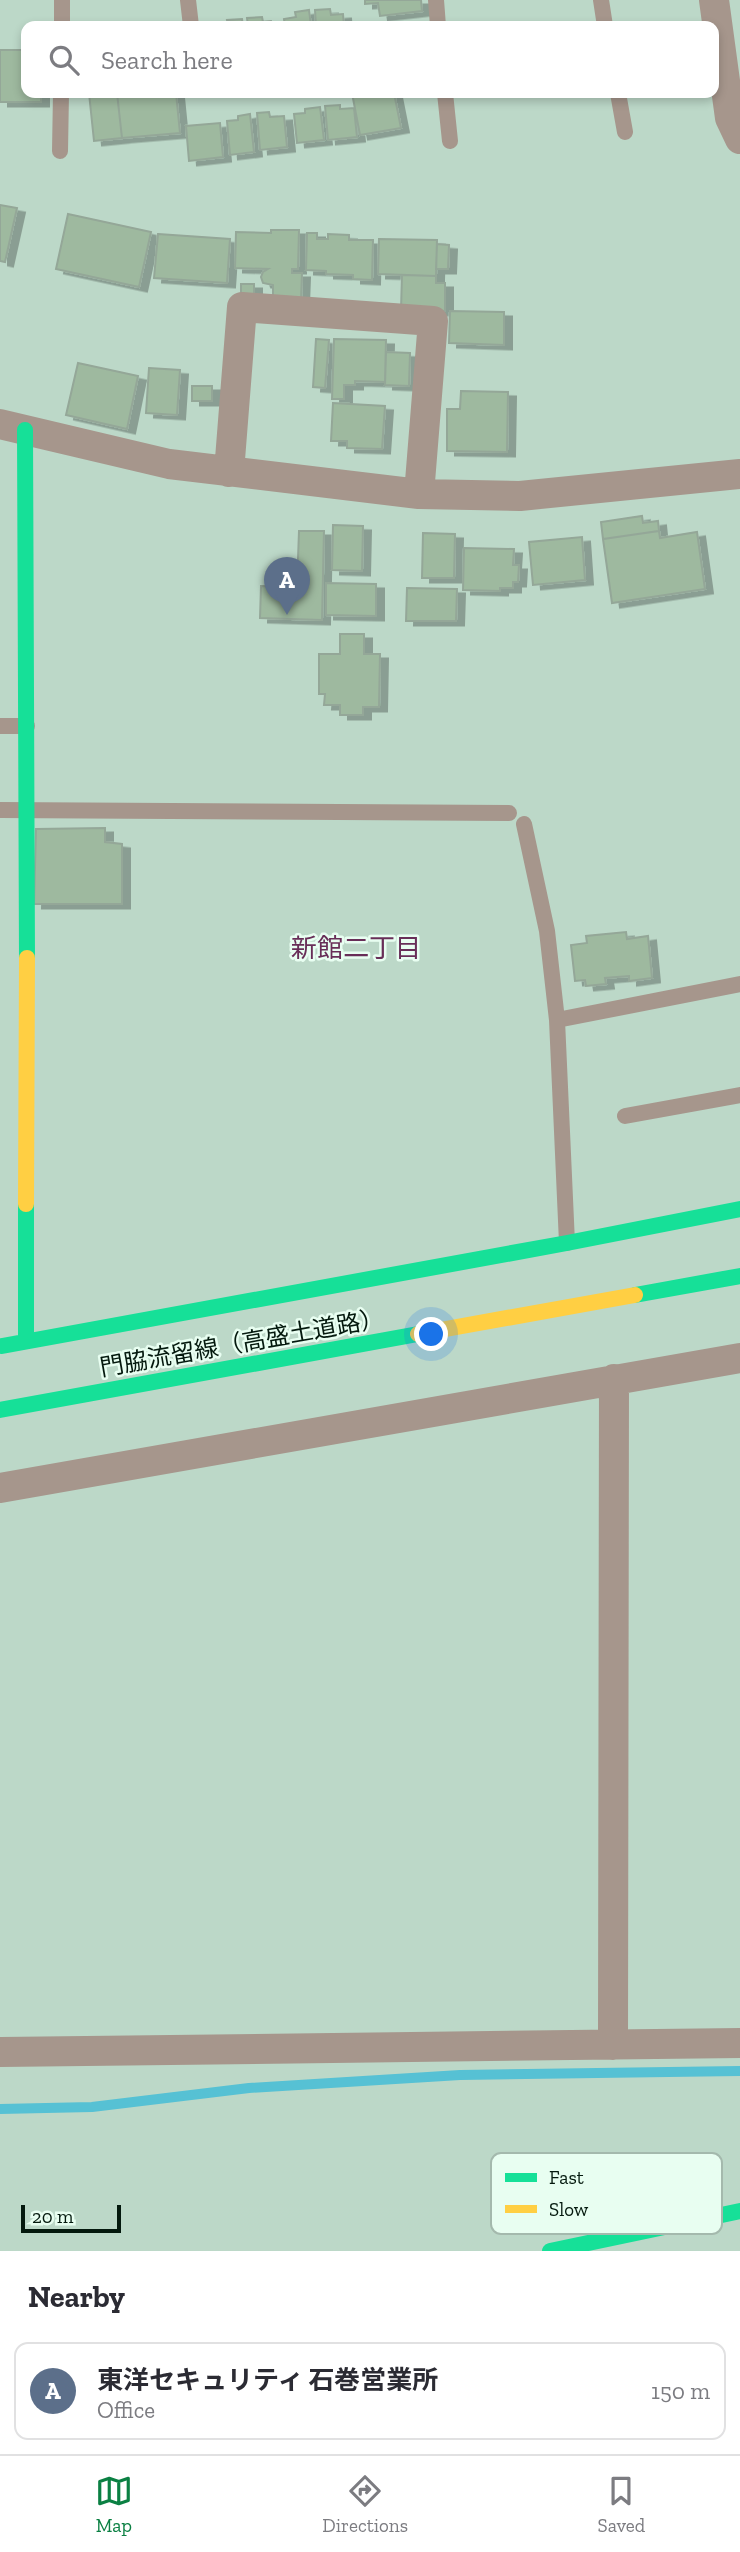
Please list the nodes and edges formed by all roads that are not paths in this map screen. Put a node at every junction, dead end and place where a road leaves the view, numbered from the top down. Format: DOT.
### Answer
graph roads {
  1 [pos="62,0"];
  2 [pos="188,0"];
  3 [pos="436,0"];
  4 [pos="601,0"];
  5 [pos="715,0"];
  6 [pos="62,21"];
  7 [pos="190,21"];
  8 [pos="438,21"];
  9 [pos="604,21"];
  10 [pos="718,21"];
  11 [pos="719,31"];
  12 [pos="61,98"];
  13 [pos="446,98"];
  14 [pos="619,98"];
  15 [pos="625,132"];
  16 [pos="740,139"];
  17 [pos="450,141"];
  18 [pos="60,151"];
  19 [pos="13,427"];
  20 [pos="229,472"];
  21 [pos="740,474"];
  22 [pos="419,494"];
  23 [pos="0,726"];
  24 [pos="27,726"];
  25 [pos="0,810"];
  26 [pos="27,810"];
  27 [pos="509,813"];
  28 [pos="524,824"];
  29 [pos="740,984"];
  30 [pos="557,1020"];
  31 [pos="740,1095"];
  32 [pos="625,1116"];
  33 [pos="740,1209"];
  34 [pos="567,1243"];
  35 [pos="740,1276"];
  36 [pos="26,1341"];
  37 [pos="0,1346"];
  38 [pos="740,1358"];
  39 [pos="614,1379"];
  40 [pos="0,1410"];
  41 [pos="0,1488"];
  42 [pos="740,2043"];
  43 [pos="613,2045"];
  44 [pos="0,2052"];
  45 [pos="740,2211"];
  46 [pos="722,2215"];
  47 [pos="631,2234"];
  48 [pos="550,2251"];
  1 -- 6 [label="lane"];
  2 -- 7 [label="lane"];
  3 -- 8 [label="lane"];
  4 -- 9 [label="lane"];
  5 -- 10 [label="street"];
  11 -- 16 [label="street"];
  12 -- 18 [label="lane"];
  13 -- 17 [label="lane"];
  14 -- 15 [label="lane"];
  19 -- 20 [label="street"];
  19 -- 24 [label="street"];
  20 -- 22 [label="street"];
  20 -- 22 [label="street"];
  21 -- 22 [label="street"];
  23 -- 24 [label="lane"];
  24 -- 26 [label="street"];
  25 -- 26 [label="lane"];
  26 -- 27 [label="lane"];
  26 -- 36 [label="street"];
  28 -- 30 [label="lane"];
  29 -- 30 [label="lane"];
  30 -- 34 [label="lane"];
  31 -- 32 [label="lane"];
  33 -- 34 [label="street"];
  34 -- 36 [label="street"];
  35 -- 40 [label="street, 門脇流留線（高盛土道路）"];
  36 -- 37 [label="street"];
  38 -- 39 [label="street"];
  39 -- 41 [label="street"];
  39 -- 43 [label="street"];
  42 -- 43 [label="street"];
  43 -- 44 [label="street"];
  45 -- 46 [label="street"];
  47 -- 48 [label="street"];
}
